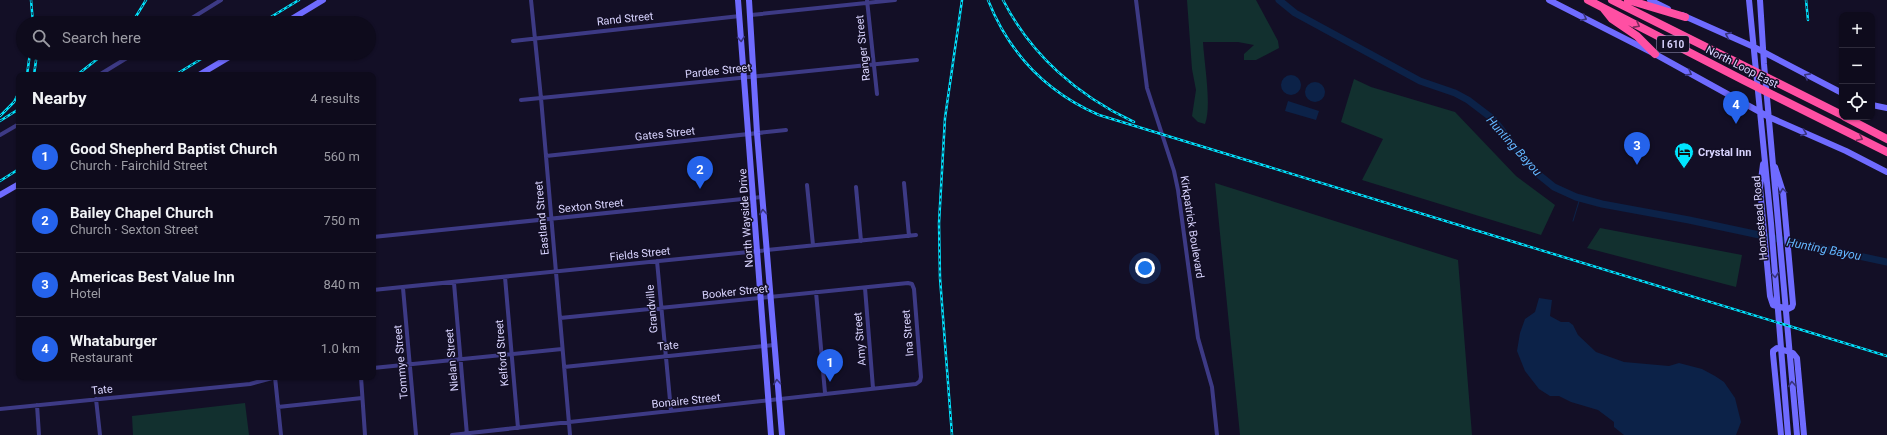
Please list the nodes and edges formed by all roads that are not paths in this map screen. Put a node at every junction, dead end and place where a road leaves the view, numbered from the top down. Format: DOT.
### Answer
graph roads {
  1 [pos="221,0"];
  2 [pos="323,0"];
  3 [pos="531,0"];
  4 [pos="738,0"];
  5 [pos="749,0"];
  6 [pos="896,0"];
  7 [pos="1136,0"];
  8 [pos="1549,0"];
  9 [pos="1588,0"];
  10 [pos="1612,0"];
  11 [pos="1628,0"];
  12 [pos="1650,0"];
  13 [pos="1749,0"];
  14 [pos="1760,0"];
  15 [pos="868,1"];
  16 [pos="1603,7"];
  17 [pos="750,15"];
  18 [pos="195,16"];
  19 [pos="297,16"];
  20 [pos="740,16"];
  21 [pos="1685,17"];
  22 [pos="535,38"];
  23 [pos="513,41"];
  24 [pos="1754,47"];
  25 [pos="1764,52"];
  26 [pos="1655,54"];
  27 [pos="124,60"];
  28 [pos="224,60"];
  29 [pos="917,60"];
  30 [pos="873,64"];
  31 [pos="104,72"];
  32 [pos="204,72"];
  33 [pos="754,76"];
  34 [pos="744,77"];
  35 [pos="1839,91"];
  36 [pos="877,94"];
  37 [pos="541,98"];
  38 [pos="521,100"];
  39 [pos="1875,106"];
  40 [pos="1887,108"];
  41 [pos="1760,112"];
  42 [pos="1839,114"];
  43 [pos="1769,117"];
  44 [pos="1852,120"];
  45 [pos="1854,120"];
  46 [pos="16,126"];
  47 [pos="786,130"];
  48 [pos="1887,132"];
  49 [pos="757,133"];
  50 [pos="749,134"];
  51 [pos="0,135"];
  52 [pos="1887,139"];
  53 [pos="1887,152"];
  54 [pos="546,156"];
  55 [pos="1773,160"];
  56 [pos="1764,161"];
  57 [pos="1887,172"];
  58 [pos="904,183"];
  59 [pos="807,185"];
  60 [pos="16,186"];
  61 [pos="856,187"];
  62 [pos="0,195"];
  63 [pos="762,197"];
  64 [pos="754,198"];
  65 [pos="552,219"];
  66 [pos="916,235"];
  67 [pos="909,236"];
  68 [pos="376,237"];
  69 [pos="861,241"];
  70 [pos="813,245"];
  71 [pos="767,250"];
  72 [pos="758,252"];
  73 [pos="657,260"];
  74 [pos="556,272"];
  75 [pos="505,277"];
  76 [pos="454,283"];
  77 [pos="912,284"];
  78 [pos="403,288"];
  79 [pos="865,288"];
  80 [pos="376,290"];
  81 [pos="816,292"];
  82 [pos="770,297"];
  83 [pos="762,298"];
  84 [pos="661,309"];
  85 [pos="560,318"];
  86 [pos="774,345"];
  87 [pos="764,346"];
  88 [pos="562,349"];
  89 [pos="511,354"];
  90 [pos="666,356"];
  91 [pos="461,359"];
  92 [pos="410,364"];
  93 [pos="564,367"];
  94 [pos="376,368"];
  95 [pos="264,380"];
  96 [pos="275,380"];
  97 [pos="361,380"];
  98 [pos="920,381"];
  99 [pos="873,388"];
  100 [pos="825,393"];
  101 [pos="362,398"];
  102 [pos="779,398"];
  103 [pos="96,399"];
  104 [pos="769,400"];
  105 [pos="37,405"];
  106 [pos="278,407"];
  107 [pos="0,409"];
  108 [pos="671,411"];
  109 [pos="568,423"];
  110 [pos="518,428"];
  111 [pos="467,434"];
  112 [pos="40,435"];
  113 [pos="100,435"];
  114 [pos="281,435"];
  115 [pos="365,435"];
  116 [pos="416,435"];
  117 [pos="452,435"];
  118 [pos="570,435"];
  119 [pos="771,435"];
  120 [pos="782,435"];
  121 [pos="1217,435"];
  122 [pos="1781,435"];
  123 [pos="1788,435"];
  124 [pos="1797,435"];
  125 [pos="1804,435"];
  1 -- 18 [label="street"];
  2 -- 19 [label="main road"];
  3 -- 22 [label="street, Eastland Street"];
  4 -- 20 [label="main road, North Wayside Drive"];
  5 -- 17 [label="main road, North Wayside Drive"];
  6 -- 15 [label="street"];
  7 -- 121 [label="street, Kirkpatrick Boulevard"];
  8 -- 26 [label="main road, one-way"];
  9 -- 16 [label="highway, North Loop East / I 610"];
  10 -- 42 [label="highway, North Loop East / I 610"];
  11 -- 21 [label="highway"];
  12 -- 21 [label="main road"];
  13 -- 24 [label="main road, Homestead Road"];
  14 -- 25 [label="main road, Homestead Road"];
  15 -- 17 [label="street"];
  15 -- 30 [label="street, Ranger Street"];
  16 -- 26 [label="highway"];
  16 -- 53 [label="highway, North Loop East / I 610, one-way"];
  17 -- 33 [label="main road, North Wayside Drive"];
  20 -- 22 [label="street, Rand Street"];
  20 -- 34 [label="main road, North Wayside Drive, one-way"];
  24 -- 21 [label="main road, one-way"];
  22 -- 23 [label="street, Rand Street"];
  22 -- 37 [label="street, Eastland Street"];
  24 -- 25 [label="main road"];
  24 -- 41 [label="main road, Homestead Road"];
  35 -- 25 [label="main road, one-way"];
  25 -- 43 [label="main road, Homestead Road"];
  26 -- 41 [label="main road, one-way"];
  27 -- 31 [label="street"];
  28 -- 32 [label="main road"];
  29 -- 30 [label="street, Pardee Street"];
  30 -- 33 [label="street, Pardee Street"];
  30 -- 36 [label="street, Ranger Street"];
  33 -- 34 [label="street, Pardee Street"];
  33 -- 49 [label="main road, North Wayside Drive"];
  34 -- 37 [label="street, Pardee Street"];
  34 -- 50 [label="main road, North Wayside Drive"];
  37 -- 38 [label="street, Pardee Street"];
  37 -- 54 [label="street, Eastland Street"];
  39 -- 40 [label="main road"];
  41 -- 43 [label="main road"];
  41 -- 56 [label="main road, Homestead Road"];
  43 -- 55 [label="main road, Homestead Road"];
  43 -- 57 [label="main road, one-way"];
  44 -- 52 [label="highway"];
  45 -- 48 [label="highway"];
  46 -- 51 [label="street"];
  47 -- 49 [label="street, Gates Street"];
  49 -- 50 [label="street, Gates Street"];
  49 -- 63 [label="main road, North Wayside Drive"];
  50 -- 54 [label="street, Gates Street"];
  50 -- 64 [label="main road, North Wayside Drive"];
  54 -- 65 [label="street, Eastland Street"];
  56 -- 55 [label="main road, one-way"];
  124 -- 55 [label="main road, Homestead Road, one-way"];
  56 -- 123 [label="main road, Homestead Road, one-way"];
  58 -- 67 [label="street"];
  59 -- 70 [label="street"];
  60 -- 62 [label="main road"];
  61 -- 69 [label="street"];
  63 -- 64 [label="street, Sexton Street"];
  71 -- 63 [label="main road, North Wayside Drive, one-way"];
  64 -- 65 [label="street, Sexton Street"];
  64 -- 72 [label="main road, North Wayside Drive"];
  65 -- 68 [label="street, Sexton Street"];
  65 -- 74 [label="street, Eastland Street"];
  66 -- 67 [label="street, Fields Street"];
  67 -- 69 [label="street, Fields Street"];
  69 -- 70 [label="street, Fields Street"];
  70 -- 71 [label="street, Fields Street"];
  71 -- 72 [label="street, Fields Street"];
  71 -- 82 [label="main road, North Wayside Drive"];
  72 -- 73 [label="street, Fields Street"];
  72 -- 83 [label="main road, North Wayside Drive"];
  73 -- 74 [label="street, Fields Street"];
  73 -- 84 [label="street, Grandville"];
  74 -- 75 [label="street, Fields Street"];
  74 -- 85 [label="street, Eastland Street"];
  75 -- 76 [label="street, Fields Street"];
  75 -- 89 [label="street, Kelford Street"];
  76 -- 78 [label="street, Fields Street"];
  76 -- 91 [label="street, Nielan Street"];
  77 -- 79 [label="street, Booker Street"];
  77 -- 98 [label="street, Ina Street"];
  78 -- 80 [label="street, Fields Street"];
  78 -- 92 [label="street, Tommye Street"];
  79 -- 81 [label="street, Booker Street"];
  79 -- 99 [label="street, Amy Street"];
  81 -- 82 [label="street, Booker Street"];
  81 -- 100 [label="street"];
  82 -- 83 [label="street, Booker Street"];
  82 -- 86 [label="main road, North Wayside Drive"];
  83 -- 84 [label="street, Booker Street"];
  83 -- 87 [label="main road, North Wayside Drive"];
  84 -- 85 [label="street, Booker Street"];
  84 -- 90 [label="street, Grandville"];
  85 -- 88 [label="street, Eastland Street"];
  86 -- 87 [label="street, Tate"];
  102 -- 86 [label="main road, North Wayside Drive, one-way"];
  87 -- 90 [label="street, Tate"];
  87 -- 104 [label="main road, North Wayside Drive"];
  88 -- 89 [label="street"];
  88 -- 93 [label="street, Eastland Street"];
  89 -- 91 [label="street"];
  89 -- 110 [label="street, Kelford Street"];
  90 -- 93 [label="street, Tate"];
  90 -- 108 [label="street, Grandville"];
  91 -- 92 [label="street"];
  91 -- 111 [label="street, Nielan Street"];
  92 -- 94 [label="street"];
  92 -- 116 [label="street, Tommye Street"];
  93 -- 109 [label="street, Eastland Street"];
  95 -- 103 [label="street, Tate"];
  96 -- 106 [label="street"];
  97 -- 101 [label="street"];
  98 -- 99 [label="street, Bonaire Street"];
  99 -- 100 [label="street, Bonaire Street"];
  100 -- 102 [label="street, Bonaire Street"];
  101 -- 106 [label="street"];
  101 -- 115 [label="street"];
  102 -- 104 [label="street, Bonaire Street"];
  102 -- 120 [label="main road, North Wayside Drive"];
  103 -- 105 [label="street, Tate"];
  103 -- 113 [label="street"];
  104 -- 108 [label="street, Bonaire Street"];
  104 -- 119 [label="main road, North Wayside Drive"];
  105 -- 107 [label="street, Tate"];
  105 -- 112 [label="street"];
  106 -- 114 [label="street"];
  108 -- 109 [label="street, Bonaire Street"];
  109 -- 110 [label="street, Bonaire Street"];
  109 -- 118 [label="street, Eastland Street"];
  110 -- 111 [label="street, Bonaire Street"];
  111 -- 117 [label="street, Bonaire Street"];
  122 -- 125 [label="main road"];
}
